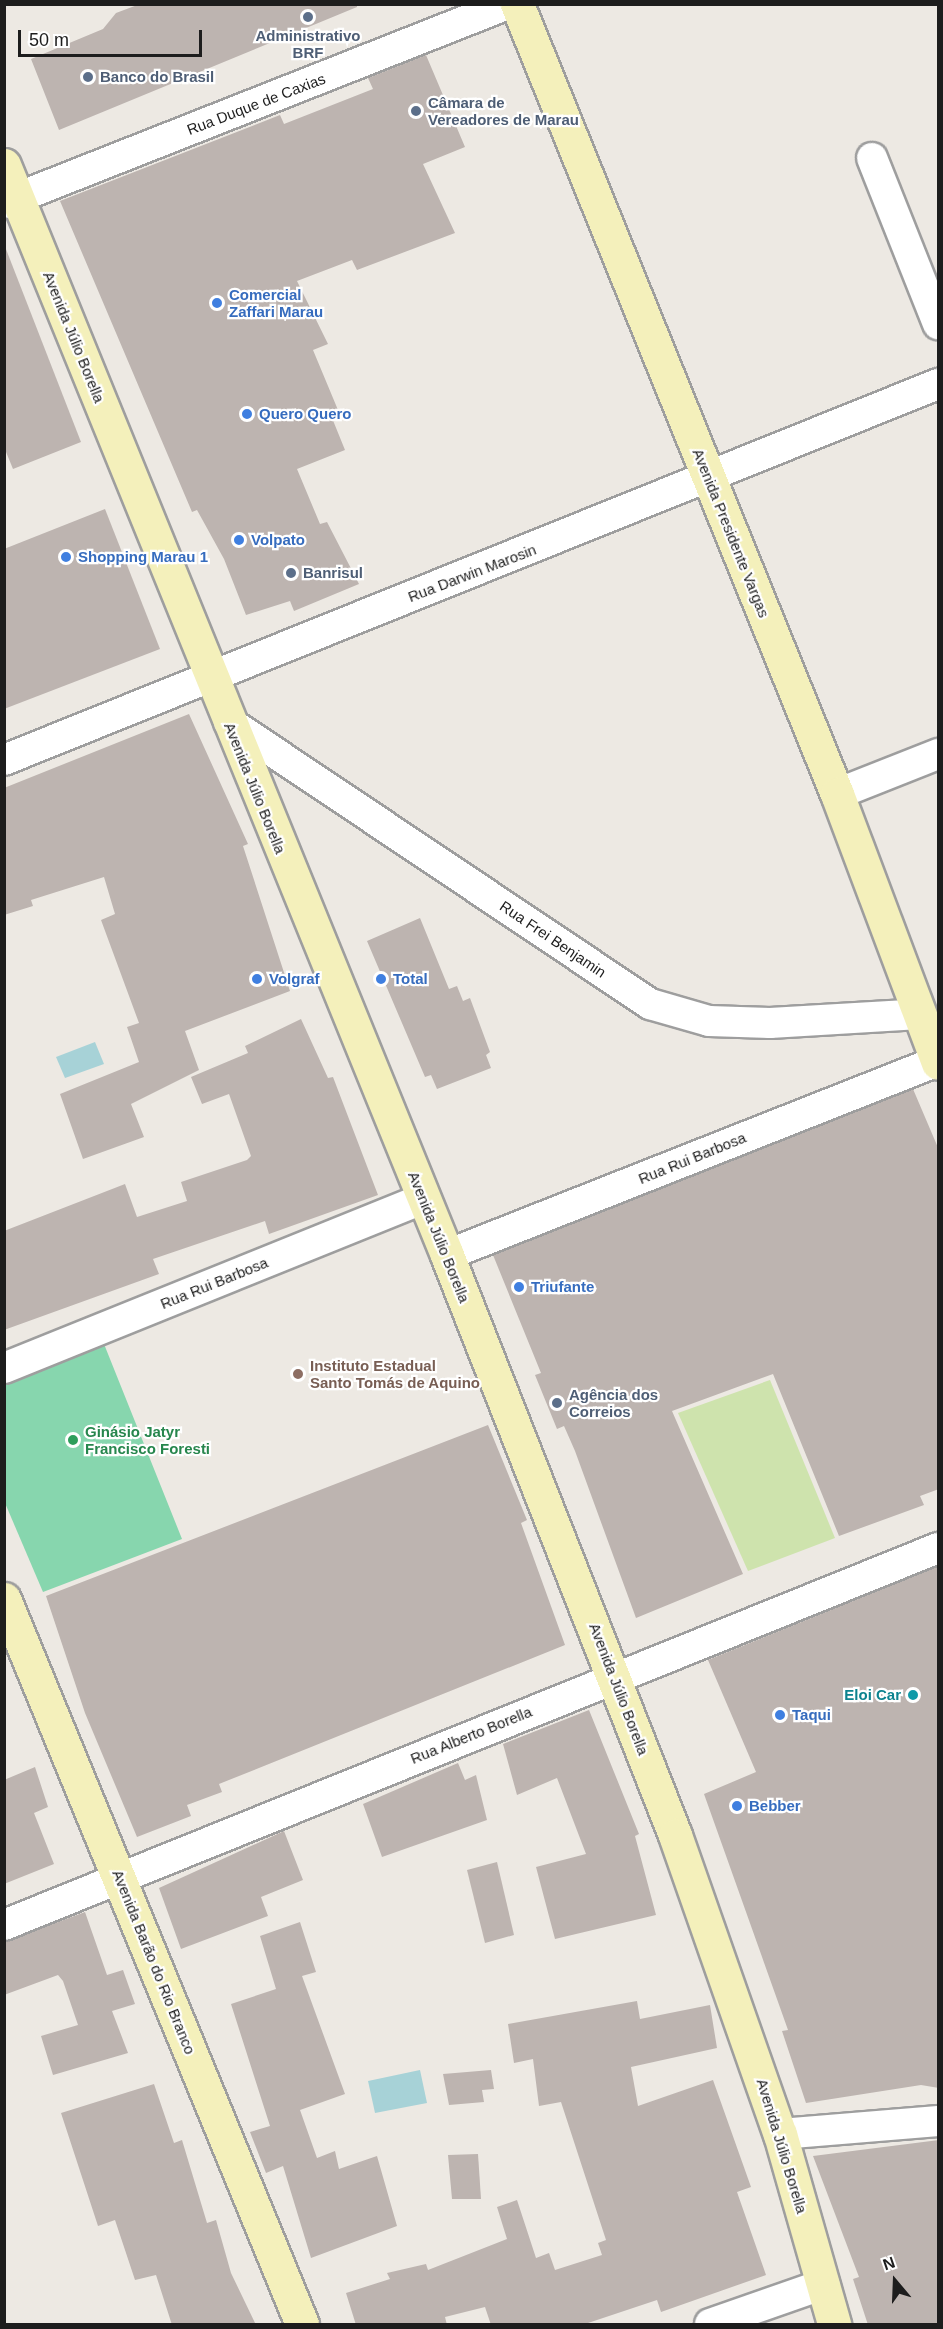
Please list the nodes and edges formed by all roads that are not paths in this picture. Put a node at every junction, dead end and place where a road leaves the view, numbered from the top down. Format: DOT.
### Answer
graph roads {
  1 [pos="508,4"];
  2 [pos="517,4"];
  3 [pos="872,158"];
  4 [pos="4,165"];
  5 [pos="11,200"];
  6 [pos="939,324"];
  7 [pos="939,384"];
  8 [pos="710,480"];
  9 [pos="210,676"];
  10 [pos="229,722"];
  11 [pos="939,754"];
  12 [pos="4,760"];
  13 [pos="837,794"];
  14 [pos="933,1045"];
  15 [pos="423,1198"];
  16 [pos="447,1255"];
  17 [pos="4,1368"];
  18 [pos="939,1548"];
  19 [pos="4,1599"];
  20 [pos="614,1676"];
  21 [pos="120,1877"];
  22 [pos="4,1926"];
  23 [pos="939,2121"];
  24 [pos="780,2134"];
  25 [pos="824,2284"];
  26 [pos="302,2325"];
  27 [pos="710,2325"];
  28 [pos="834,2325"];
  1 -- 5 [label="street, Rua Duque de Caxias"];
  2 -- 8 [label="main road, Avenida Presidente Vargas"];
  3 -- 6 [label="street"];
  4 -- 5 [label="main road, Avenida Júlio Borella"];
  5 -- 9 [label="main road, Avenida Júlio Borella"];
  7 -- 8 [label="street, Rua Darwin Marosin"];
  8 -- 9 [label="street, Rua Darwin Marosin"];
  8 -- 13 [label="main road, Avenida Presidente Vargas"];
  9 -- 10 [label="main road, Avenida Júlio Borella"];
  9 -- 12 [label="street, Rua Darwin Marosin"];
  10 -- 14 [label="street, Rua Frei Benjamin"];
  10 -- 15 [label="main road, Avenida Júlio Borella"];
  11 -- 13 [label="street"];
  13 -- 14 [label="main road, Avenida Presidente Vargas"];
  14 -- 16 [label="street, Rua Rui Barbosa"];
  15 -- 16 [label="main road, Avenida Júlio Borella"];
  15 -- 17 [label="street, Rua Rui Barbosa"];
  16 -- 20 [label="main road, Avenida Júlio Borella"];
  18 -- 20 [label="street, Rua Alberto Borella"];
  19 -- 21 [label="main road, Avenida Barão do Rio Branco"];
  20 -- 21 [label="street, Rua Alberto Borella"];
  20 -- 24 [label="main road, Avenida Júlio Borella"];
  21 -- 22 [label="street, Rua Alberto Borella"];
  21 -- 26 [label="main road, Avenida Barão do Rio Branco"];
  23 -- 24 [label="street"];
  24 -- 25 [label="main road, Avenida Júlio Borella"];
  25 -- 27 [label="street"];
  25 -- 28 [label="main road, Avenida Júlio Borella"];
}
